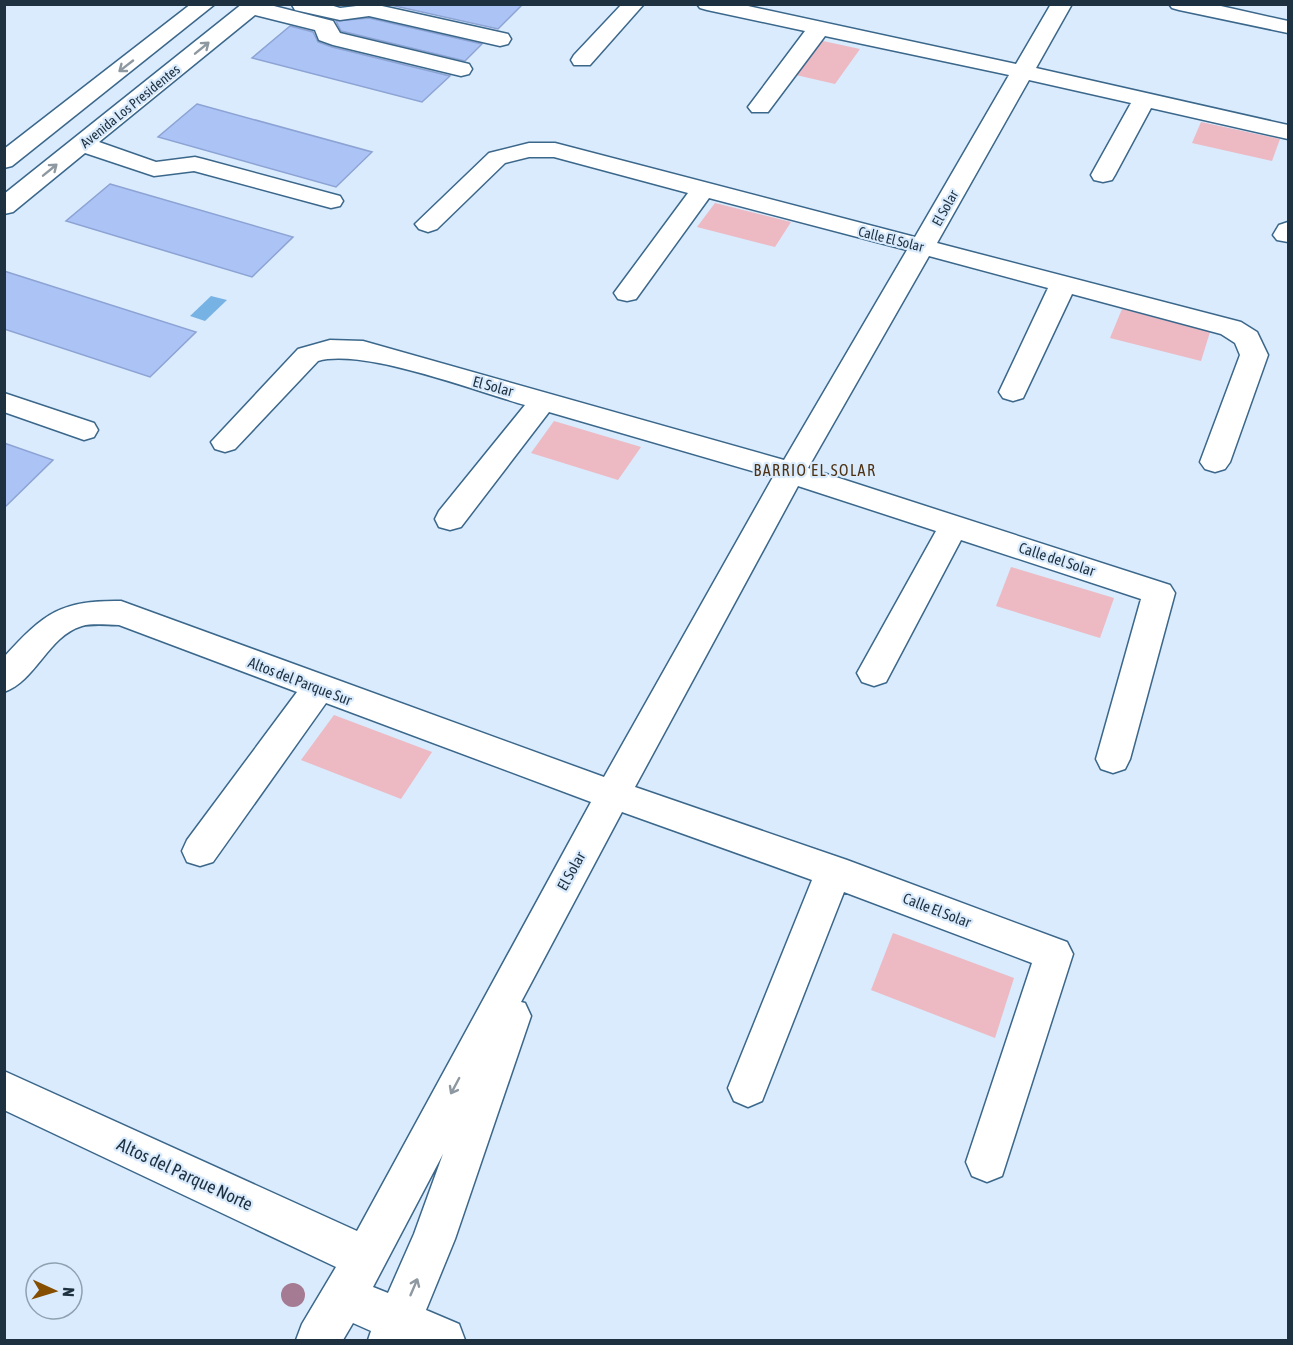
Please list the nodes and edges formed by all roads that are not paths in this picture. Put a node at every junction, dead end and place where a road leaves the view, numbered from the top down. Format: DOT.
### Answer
graph roads {
  1 [pos="205,4"];
  2 [pos="302,4"];
  3 [pos="634,4"];
  4 [pos="707,4"];
  5 [pos="1062,4"];
  6 [pos="1179,4"];
  7 [pos="253,6"];
  8 [pos="820,27"];
  9 [pos="1288,27"];
  10 [pos="500,39"];
  11 [pos="582,60"];
  12 [pos="461,69"];
  13 [pos="1022,72"];
  14 [pos="1144,100"];
  15 [pos="760,107"];
  16 [pos="1288,132"];
  17 [pos="82,144"];
  18 [pos="4,161"];
  19 [pos="1103,175"];
  20 [pos="702,191"];
  21 [pos="331,201"];
  22 [pos="4,207"];
  23 [pos="428,224"];
  24 [pos="923,248"];
  25 [pos="1063,285"];
  26 [pos="627,293"];
  27 [pos="1013,392"];
  28 [pos="544,400"];
  29 [pos="4,402"];
  30 [pos="84,430"];
  31 [pos="225,442"];
  32 [pos="1215,462"];
  33 [pos="791,472"];
  34 [pos="450,519"];
  35 [pos="954,525"];
  36 [pos="874,673"];
  37 [pos="4,678"];
  38 [pos="318,688"];
  39 [pos="1113,759"];
  40 [pos="613,795"];
  41 [pos="200,851"];
  42 [pos="834,871"];
  43 [pos="542,924"];
  44 [pos="748,1088"];
  45 [pos="4,1090"];
  46 [pos="987,1162"];
  47 [pos="366,1258"];
  48 [pos="345,1297"];
  49 [pos="395,1331"];
  50 [pos="318,1341"];
  51 [pos="443,1341"];
  1 -- 18 [label="street, one-way"];
  2 -- 10 [label="street"];
  3 -- 11 [label="street"];
  4 -- 8 [label="street"];
  5 -- 13 [label="street, El Solar"];
  6 -- 9 [label="street"];
  7 -- 12 [label="street"];
  17 -- 7 [label="street, Avenida Los Presidentes, one-way"];
  8 -- 13 [label="street"];
  8 -- 15 [label="street"];
  13 -- 14 [label="street"];
  13 -- 24 [label="street, El Solar"];
  14 -- 16 [label="street"];
  14 -- 19 [label="street"];
  17 -- 21 [label="street"];
  22 -- 17 [label="street, Avenida Los Presidentes, one-way"];
  20 -- 23 [label="street, Calle El Solar"];
  20 -- 24 [label="street, Calle El Solar"];
  20 -- 26 [label="street"];
  24 -- 25 [label="street, Calle El Solar"];
  24 -- 33 [label="street, El Solar"];
  25 -- 27 [label="street"];
  25 -- 32 [label="street, Calle El Solar"];
  28 -- 31 [label="street, El Solar"];
  28 -- 33 [label="street, El Solar"];
  28 -- 34 [label="street"];
  29 -- 30 [label="street"];
  33 -- 35 [label="street, Calle del Solar"];
  33 -- 40 [label="street, El Solar"];
  35 -- 36 [label="street"];
  35 -- 39 [label="street, Calle del Solar"];
  37 -- 38 [label="street, Altos del Parque Sur"];
  38 -- 40 [label="street, Altos del Parque Sur"];
  38 -- 41 [label="street"];
  40 -- 42 [label="street, Calle El Solar"];
  40 -- 43 [label="street, El Solar"];
  42 -- 44 [label="street"];
  42 -- 46 [label="street, Calle El Solar"];
  43 -- 47 [label="street, El Solar, one-way"];
  49 -- 43 [label="street, El Solar, one-way"];
  45 -- 47 [label="street, Altos del Parque Norte"];
  47 -- 48 [label="street, El Solar"];
  48 -- 49 [label="street"];
  48 -- 50 [label="street, El Solar"];
  49 -- 51 [label="street"];
}
